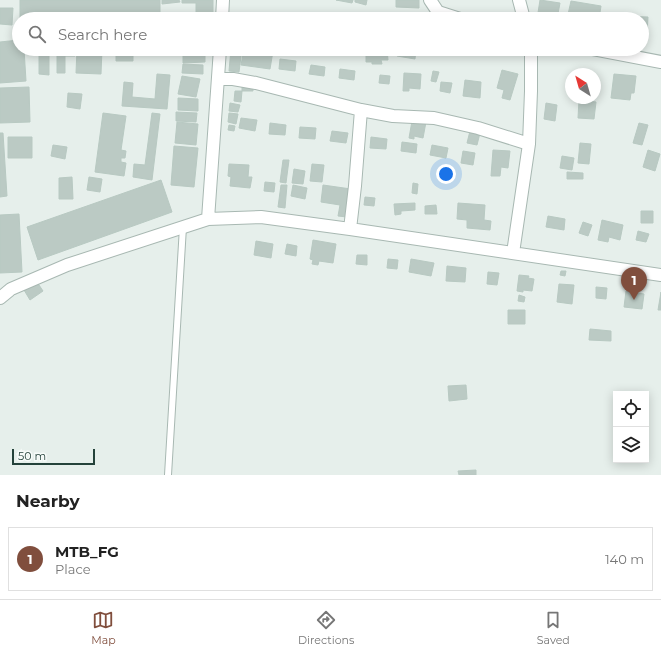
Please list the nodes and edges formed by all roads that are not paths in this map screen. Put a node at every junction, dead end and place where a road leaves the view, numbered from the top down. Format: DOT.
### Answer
graph roads {
  1 [pos="223,0"];
  2 [pos="430,0"];
  3 [pos="519,0"];
  4 [pos="222,12"];
  5 [pos="438,12"];
  6 [pos="522,12"];
  7 [pos="220,56"];
  8 [pos="531,56"];
  9 [pos="630,56"];
  10 [pos="661,62"];
  11 [pos="218,79"];
  12 [pos="361,110"];
  13 [pos="529,144"];
  14 [pos="208,219"];
  15 [pos="183,227"];
  16 [pos="350,229"];
  17 [pos="513,253"];
  18 [pos="661,275"];
  19 [pos="0,298"];
  20 [pos="168,475"];
  1 -- 4 [label="street"];
  2 -- 5 [label="street"];
  3 -- 6 [label="street"];
  7 -- 11 [label="street"];
  8 -- 13 [label="street"];
  9 -- 10 [label="street"];
  11 -- 12 [label="street"];
  11 -- 14 [label="street"];
  12 -- 13 [label="street"];
  12 -- 16 [label="street"];
  13 -- 17 [label="street"];
  14 -- 15 [label="street"];
  14 -- 16 [label="street"];
  15 -- 19 [label="street"];
  15 -- 20 [label="lane"];
  16 -- 17 [label="street"];
  17 -- 18 [label="street"];
}
